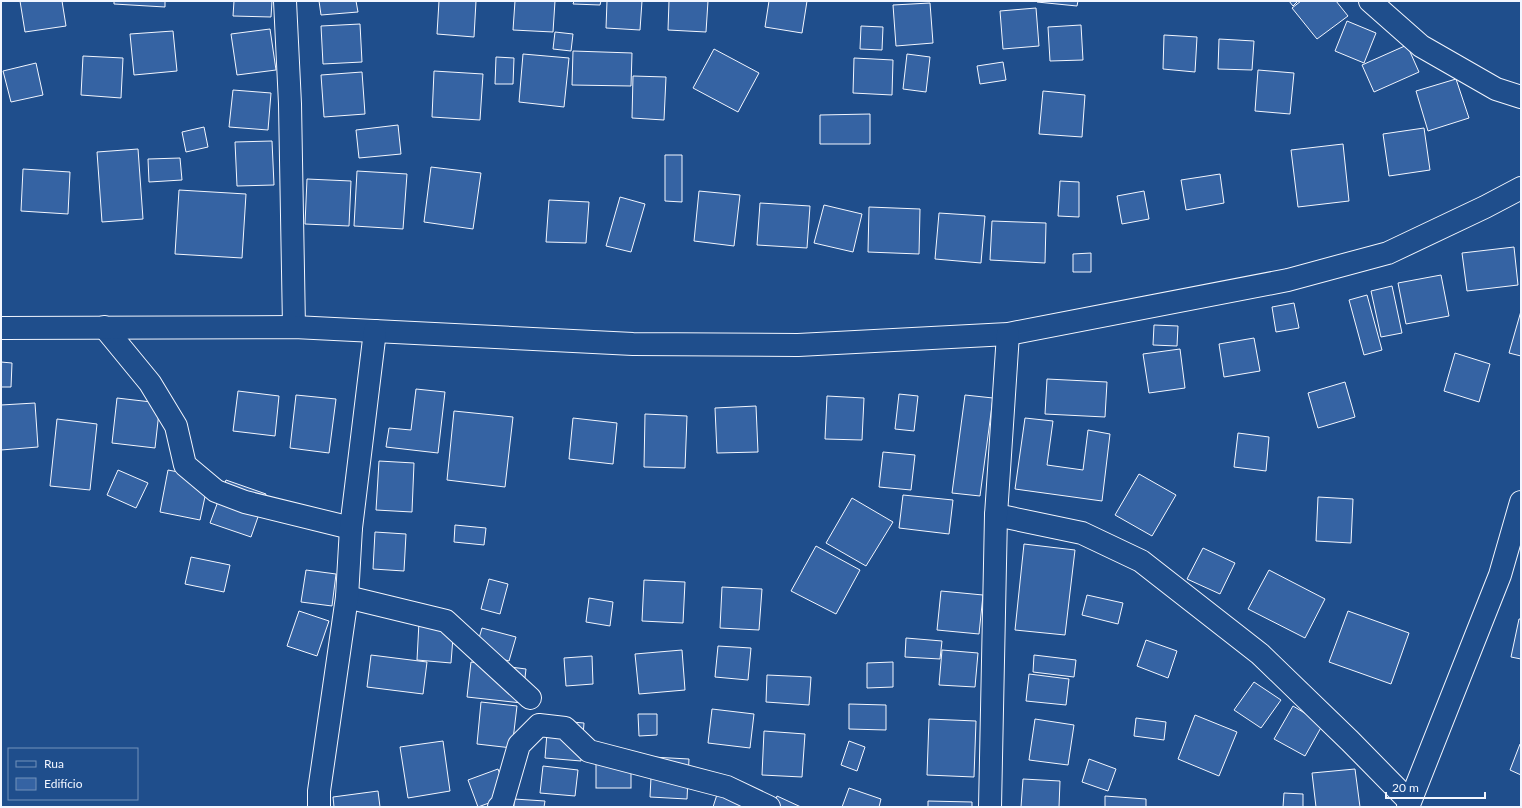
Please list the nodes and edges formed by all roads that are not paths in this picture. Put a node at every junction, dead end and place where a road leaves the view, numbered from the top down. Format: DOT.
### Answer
graph roads {
  1 [pos="284,1"];
  2 [pos="1370,1"];
  3 [pos="1521,97"];
  4 [pos="1521,188"];
  5 [pos="104,327"];
  6 [pos="294,327"];
  7 [pos="1,328"];
  8 [pos="375,331"];
  9 [pos="1008,334"];
  10 [pos="1521,502"];
  11 [pos="996,515"];
  12 [pos="351,528"];
  13 [pos="347,597"];
  14 [pos="530,698"];
  15 [pos="1408,804"];
  16 [pos="319,807"];
  17 [pos="499,807"];
  18 [pos="769,807"];
  19 [pos="990,807"];
  1 -- 6 [label="street"];
  2 -- 3 [label="street"];
  4 -- 9 [label="street"];
  5 -- 6 [label="street"];
  5 -- 7 [label="street"];
  5 -- 12 [label="street"];
  6 -- 8 [label="street"];
  8 -- 9 [label="street"];
  8 -- 12 [label="street"];
  9 -- 11 [label="street"];
  10 -- 15 [label="street"];
  11 -- 15 [label="street"];
  11 -- 19 [label="street"];
  12 -- 13 [label="street"];
  13 -- 14 [label="street"];
  13 -- 16 [label="street"];
  17 -- 18 [label="street"];
}
